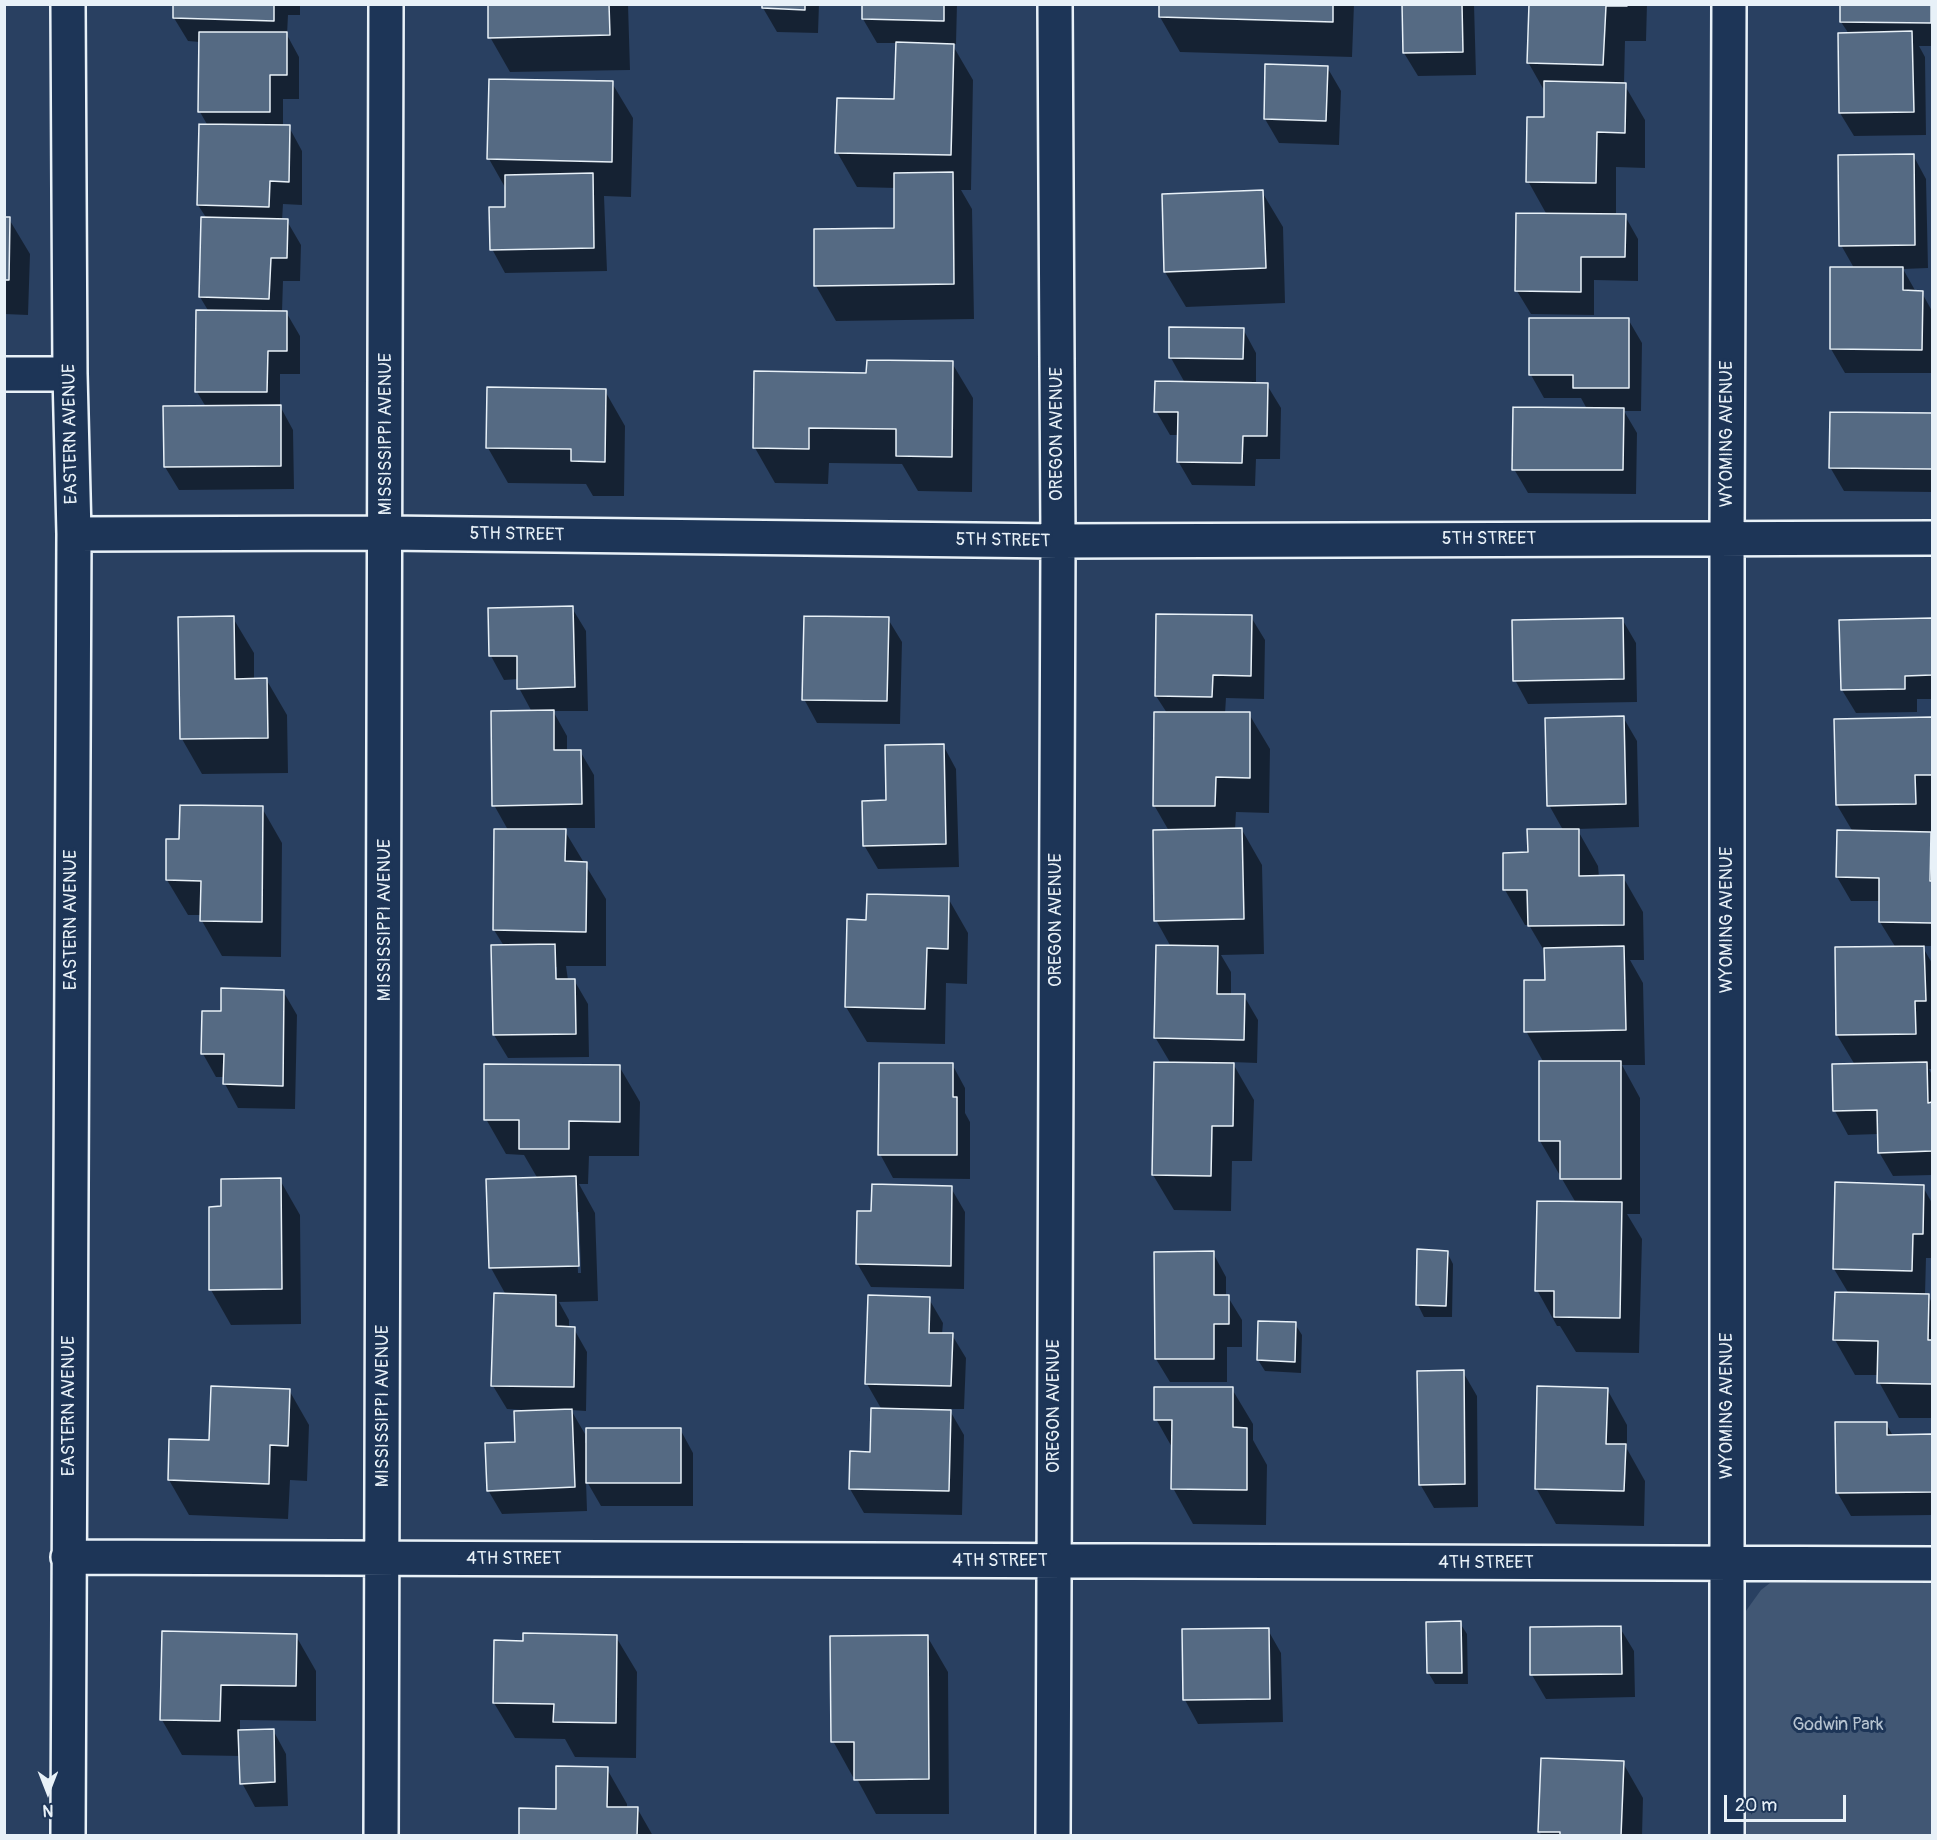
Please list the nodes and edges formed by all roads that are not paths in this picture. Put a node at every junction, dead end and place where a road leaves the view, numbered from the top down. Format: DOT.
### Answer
graph roads {
  1 [pos="68,4"];
  2 [pos="386,4"];
  3 [pos="1055,4"];
  4 [pos="1729,4"];
  5 [pos="4,374"];
  6 [pos="70,374"];
  7 [pos="386,533"];
  8 [pos="74,534"];
  9 [pos="1727,538"];
  10 [pos="1932,538"];
  11 [pos="1058,541"];
  12 [pos="68,1557"];
  13 [pos="382,1558"];
  14 [pos="1053,1562"];
  15 [pos="1727,1563"];
  16 [pos="1932,1564"];
  17 [pos="68,1836"];
  18 [pos="381,1836"];
  19 [pos="1053,1836"];
  20 [pos="1727,1836"];
  1 -- 6 [label="street, EASTERN AVENUE"];
  2 -- 7 [label="street, MISSISSIPPI AVENUE"];
  3 -- 11 [label="street, OREGON AVENUE"];
  4 -- 9 [label="street, WYOMING AVENUE"];
  5 -- 6 [label="street"];
  6 -- 8 [label="street, EASTERN AVENUE"];
  7 -- 8 [label="street, 5TH STREET"];
  7 -- 11 [label="street, 5TH STREET"];
  7 -- 13 [label="street, MISSISSIPPI AVENUE"];
  8 -- 12 [label="street, EASTERN AVENUE"];
  9 -- 10 [label="street, 5TH STREET"];
  9 -- 11 [label="street, 5TH STREET"];
  9 -- 15 [label="street, WYOMING AVENUE"];
  11 -- 14 [label="street, OREGON AVENUE"];
  12 -- 13 [label="street, 4TH STREET"];
  12 -- 17 [label="street, EASTERN AVENUE"];
  13 -- 14 [label="street, 4TH STREET"];
  13 -- 18 [label="street, MISSISSIPPI AVENUE"];
  14 -- 15 [label="street, 4TH STREET"];
  14 -- 19 [label="street, OREGON AVENUE"];
  15 -- 16 [label="street, 4TH STREET"];
  15 -- 20 [label="street, WYOMING AVENUE"];
}
